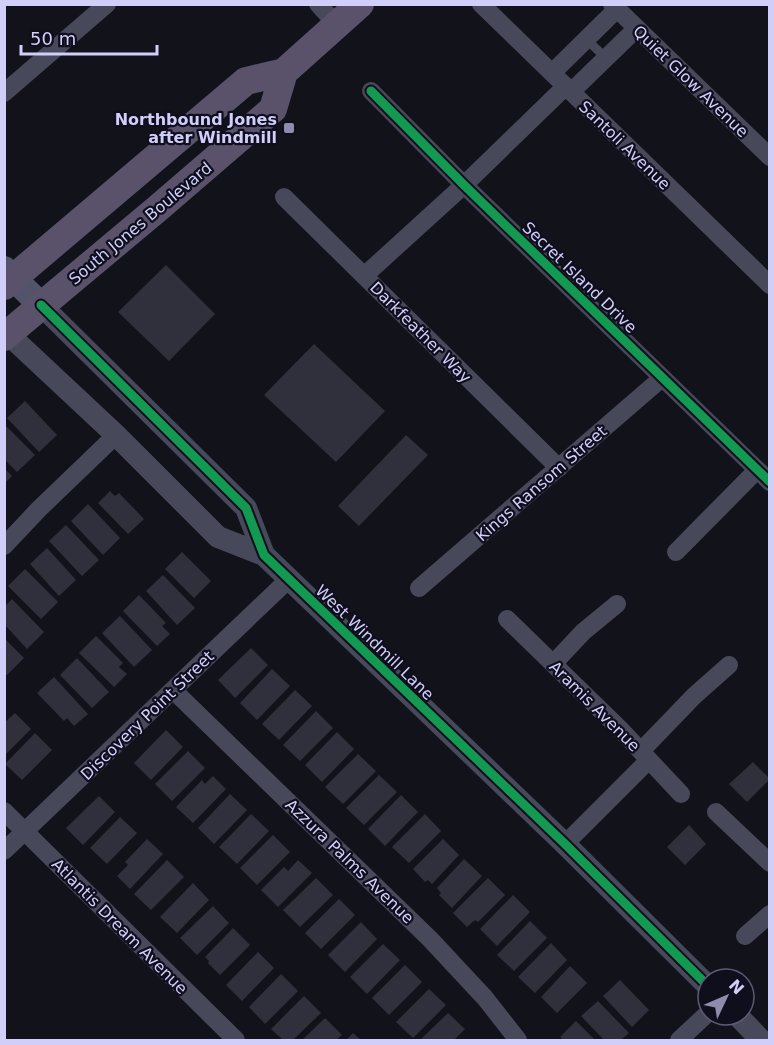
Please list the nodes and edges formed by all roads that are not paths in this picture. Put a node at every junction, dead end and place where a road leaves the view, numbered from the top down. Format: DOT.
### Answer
graph roads {
  1 [pos="107,4"];
  2 [pos="360,4"];
  3 [pos="481,4"];
  4 [pos="615,7"];
  5 [pos="328,15"];
  6 [pos="636,28"];
  7 [pos="586,39"];
  8 [pos="606,58"];
  9 [pos="284,72"];
  10 [pos="552,73"];
  11 [pos="568,90"];
  12 [pos="371,91"];
  13 [pos="4,93"];
  14 [pos="770,157"];
  15 [pos="464,184"];
  16 [pos="284,197"];
  17 [pos="364,276"];
  18 [pos="8,277"];
  19 [pos="770,285"];
  20 [pos="41,305"];
  21 [pos="6,334"];
  22 [pos="662,378"];
  23 [pos="116,435"];
  24 [pos="558,468"];
  25 [pos="763,476"];
  26 [pos="4,546"];
  27 [pos="676,552"];
  28 [pos="264,555"];
  29 [pos="289,579"];
  30 [pos="419,588"];
  31 [pos="617,604"];
  32 [pos="507,619"];
  33 [pos="553,664"];
  34 [pos="729,665"];
  35 [pos="173,690"];
  36 [pos="645,756"];
  37 [pos="681,794"];
  38 [pos="4,811"];
  39 [pos="716,812"];
  40 [pos="25,831"];
  41 [pos="565,844"];
  42 [pos="4,851"];
  43 [pos="770,863"];
  44 [pos="770,914"];
  45 [pos="745,936"];
  46 [pos="696,974"];
  47 [pos="696,1025"];
  48 [pos="748,1027"];
  49 [pos="236,1041"];
  50 [pos="518,1041"];
  51 [pos="679,1041"];
  52 [pos="761,1041"];
  1 -- 13 [label="street"];
  2 -- 5 [label="main road"];
  3 -- 10 [label="street, Santoli Avenue"];
  4 -- 6 [label="street, Quiet Glow Avenue"];
  4 -- 7 [label="street"];
  5 -- 9 [label="main road"];
  6 -- 8 [label="street"];
  6 -- 14 [label="street, Quiet Glow Avenue"];
  7 -- 8 [label="lane"];
  7 -- 10 [label="street"];
  8 -- 11 [label="street"];
  9 -- 18 [label="main road"];
  9 -- 20 [label="main road, South Jones Boulevard"];
  10 -- 11 [label="street, Santoli Avenue"];
  11 -- 15 [label="street"];
  11 -- 19 [label="street, Santoli Avenue"];
  12 -- 15 [label="street, Secret Island Drive"];
  15 -- 17 [label="street"];
  15 -- 22 [label="street, Secret Island Drive"];
  16 -- 17 [label="street, Darkfeather Way"];
  17 -- 24 [label="street, Darkfeather Way"];
  18 -- 20 [label="main road, West Windmill Lane"];
  20 -- 21 [label="main road, South Jones Boulevard"];
  20 -- 28 [label="street, West Windmill Lane"];
  21 -- 23 [label="street, West Windmill Lane"];
  22 -- 24 [label="street, Kings Ransom Street"];
  22 -- 25 [label="street, Secret Island Drive"];
  23 -- 26 [label="street"];
  23 -- 28 [label="street, West Windmill Lane"];
  24 -- 30 [label="street, Kings Ransom Street"];
  25 -- 27 [label="street"];
  28 -- 29 [label="street, West Windmill Lane"];
  29 -- 35 [label="street, Discovery Point Street"];
  29 -- 41 [label="street, West Windmill Lane"];
  31 -- 33 [label="street"];
  32 -- 33 [label="street, Aramis Avenue"];
  33 -- 36 [label="street, Aramis Avenue"];
  34 -- 36 [label="street"];
  35 -- 40 [label="street, Discovery Point Street"];
  35 -- 50 [label="street, Azzura Palms Avenue"];
  36 -- 37 [label="street, Aramis Avenue"];
  36 -- 41 [label="street"];
  38 -- 40 [label="street, Atlantis Dream Avenue"];
  39 -- 43 [label="street"];
  40 -- 42 [label="street, Discovery Point Street"];
  40 -- 49 [label="street, Atlantis Dream Avenue"];
  41 -- 46 [label="street, West Windmill Lane"];
  44 -- 45 [label="street"];
  47 -- 51 [label="street"];
  48 -- 52 [label="street"];
}
